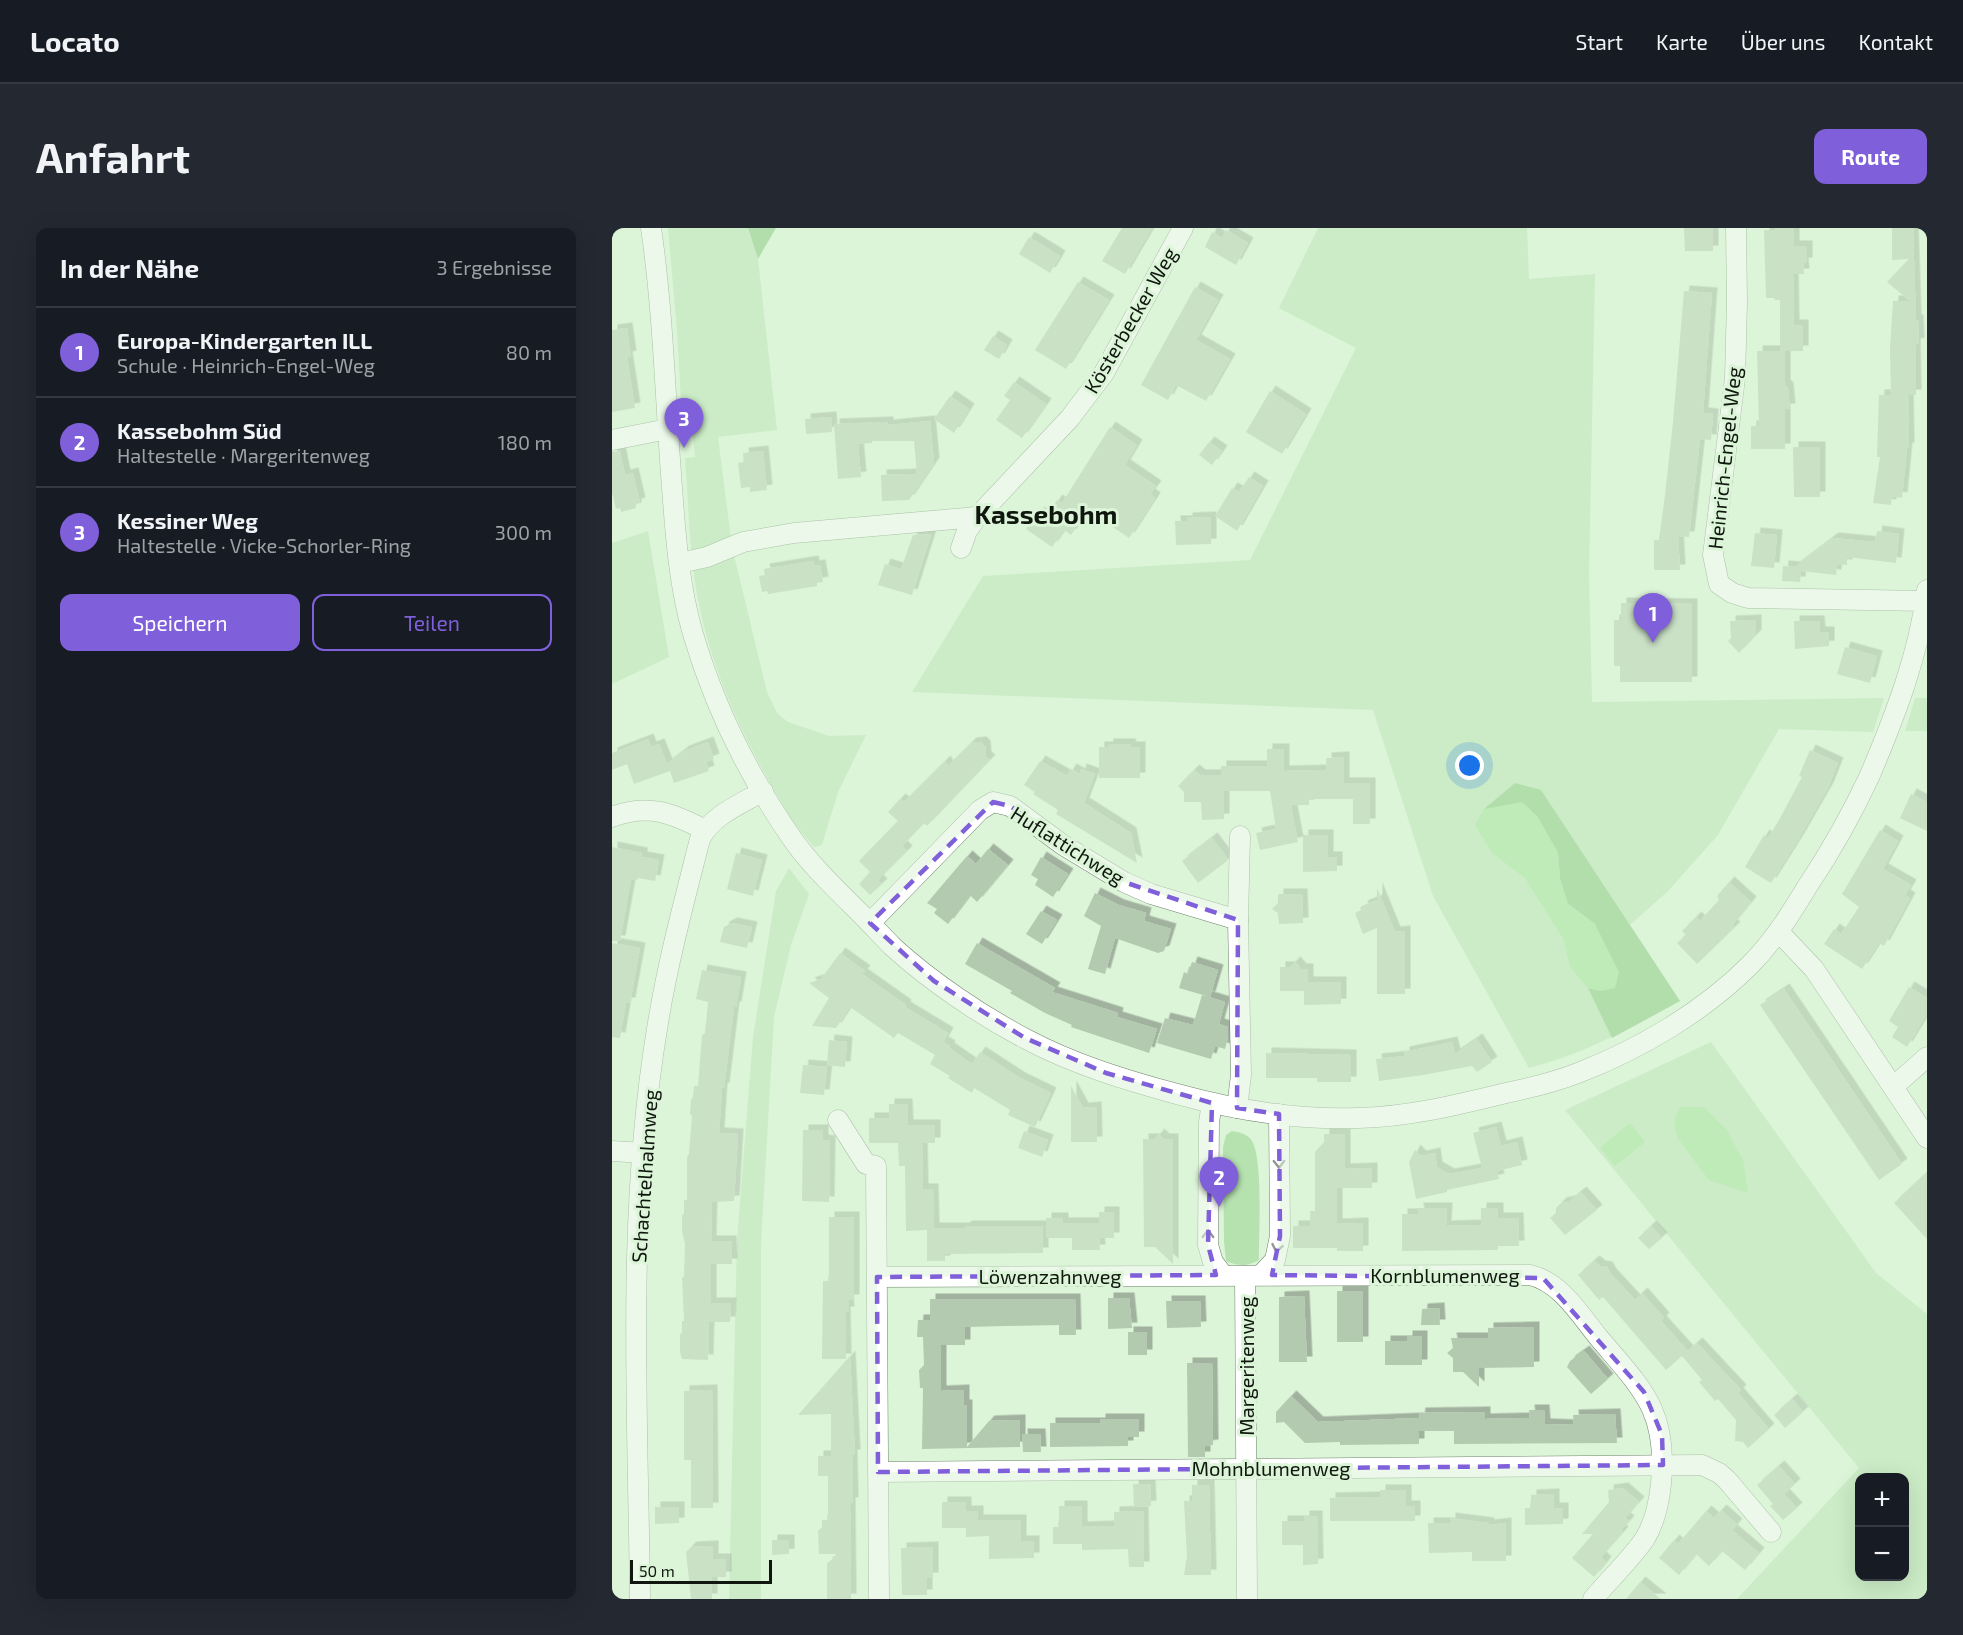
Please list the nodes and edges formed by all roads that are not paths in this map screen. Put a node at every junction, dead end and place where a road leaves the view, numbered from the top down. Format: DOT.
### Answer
graph roads {
  1 [pos="651,228"];
  2 [pos="1183,228"];
  3 [pos="1737,228"];
  4 [pos="669,429"];
  5 [pos="612,440"];
  6 [pos="977,517"];
  7 [pos="961,548"];
  8 [pos="680,563"];
  9 [pos="1927,597"];
  10 [pos="764,791"];
  11 [pos="612,817"];
  12 [pos="705,830"];
  13 [pos="1240,836"];
  14 [pos="1238,920"];
  15 [pos="870,923"];
  16 [pos="1779,932"];
  17 [pos="1927,1057"];
  18 [pos="1893,1087"];
  19 [pos="1212,1103"];
  20 [pos="1238,1108"];
  21 [pos="1279,1114"];
  22 [pos="838,1120"];
  23 [pos="1927,1138"];
  24 [pos="612,1151"];
  25 [pos="643,1153"];
  26 [pos="1223,1275"];
  27 [pos="1253,1276"];
  28 [pos="877,1277"];
  29 [pos="1663,1465"];
  30 [pos="1246,1469"];
  31 [pos="878,1472"];
  32 [pos="1771,1532"];
  33 [pos="640,1599"];
  34 [pos="879,1599"];
  35 [pos="1247,1599"];
  36 [pos="1593,1599"];
  1 -- 4 [label="street"];
  2 -- 6 [label="street, Kösterbecker Weg"];
  3 -- 9 [label="street, Heinrich-Engel-Weg"];
  4 -- 5 [label="street"];
  4 -- 8 [label="street"];
  6 -- 7 [label="street, Kösterbecker Weg"];
  6 -- 8 [label="street"];
  8 -- 10 [label="street"];
  9 -- 16 [label="street"];
  10 -- 12 [label="street"];
  10 -- 15 [label="street"];
  11 -- 12 [label="street"];
  12 -- 25 [label="street, Schachtelhalmweg"];
  13 -- 14 [label="street"];
  14 -- 15 [label="street, Huflattichweg"];
  14 -- 20 [label="street"];
  15 -- 19 [label="street"];
  16 -- 18 [label="street"];
  16 -- 21 [label="street"];
  17 -- 18 [label="street"];
  18 -- 23 [label="street"];
  19 -- 20 [label="street"];
  26 -- 19 [label="street, Margeritenweg, one-way"];
  20 -- 21 [label="street"];
  21 -- 27 [label="street, Margeritenweg, one-way"];
  22 -- 28 [label="street"];
  24 -- 25 [label="street"];
  25 -- 33 [label="street, Schachtelhalmweg"];
  26 -- 27 [label="street, Margeritenweg"];
  26 -- 28 [label="street, Löwenzahnweg"];
  27 -- 29 [label="street, Kornblumenweg"];
  27 -- 30 [label="street, Margeritenweg"];
  28 -- 31 [label="street"];
  29 -- 30 [label="street, Mohnblumenweg"];
  29 -- 32 [label="street"];
  29 -- 36 [label="street, Kornblumenweg"];
  30 -- 31 [label="street, Mohnblumenweg"];
  30 -- 35 [label="street, Margeritenweg"];
  31 -- 34 [label="street"];
}
